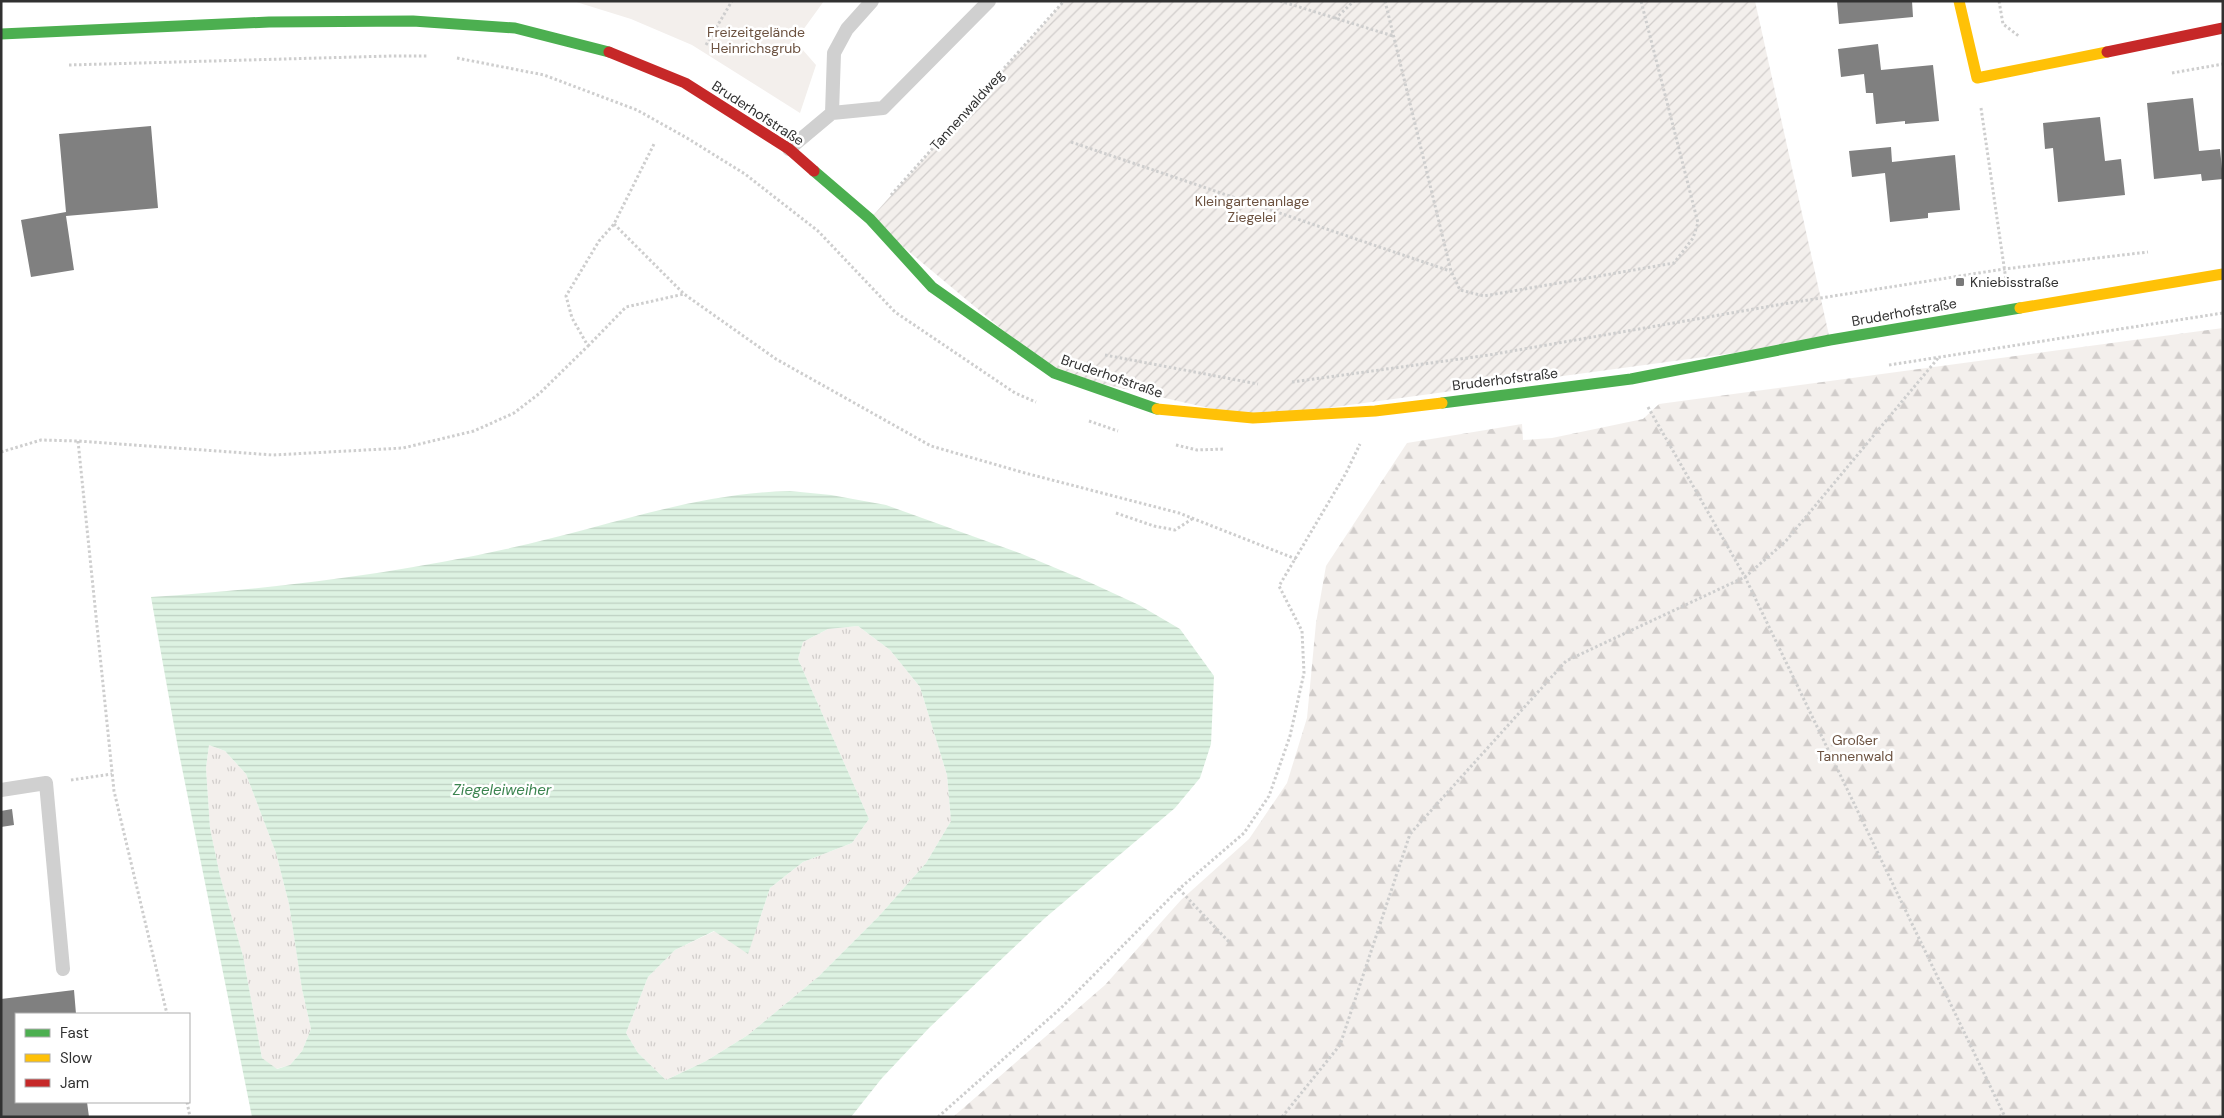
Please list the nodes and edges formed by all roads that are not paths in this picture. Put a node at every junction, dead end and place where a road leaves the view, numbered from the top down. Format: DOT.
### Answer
graph roads {
  1 [pos="872,1"];
  2 [pos="989,1"];
  3 [pos="1959,1"];
  4 [pos="2223,28"];
  5 [pos="1,34"];
  6 [pos="832,113"];
  7 [pos="789,149"];
  8 [pos="2223,274"];
  9 [pos="1,790"];
  10 [pos="63,969"];
  1 -- 6 [label="lane"];
  2 -- 6 [label="lane"];
  3 -- 4 [label="street"];
  5 -- 7 [label="street, Bruderhofstraße"];
  6 -- 7 [label="lane"];
  7 -- 8 [label="street, Bruderhofstraße"];
  9 -- 10 [label="lane"];
}
